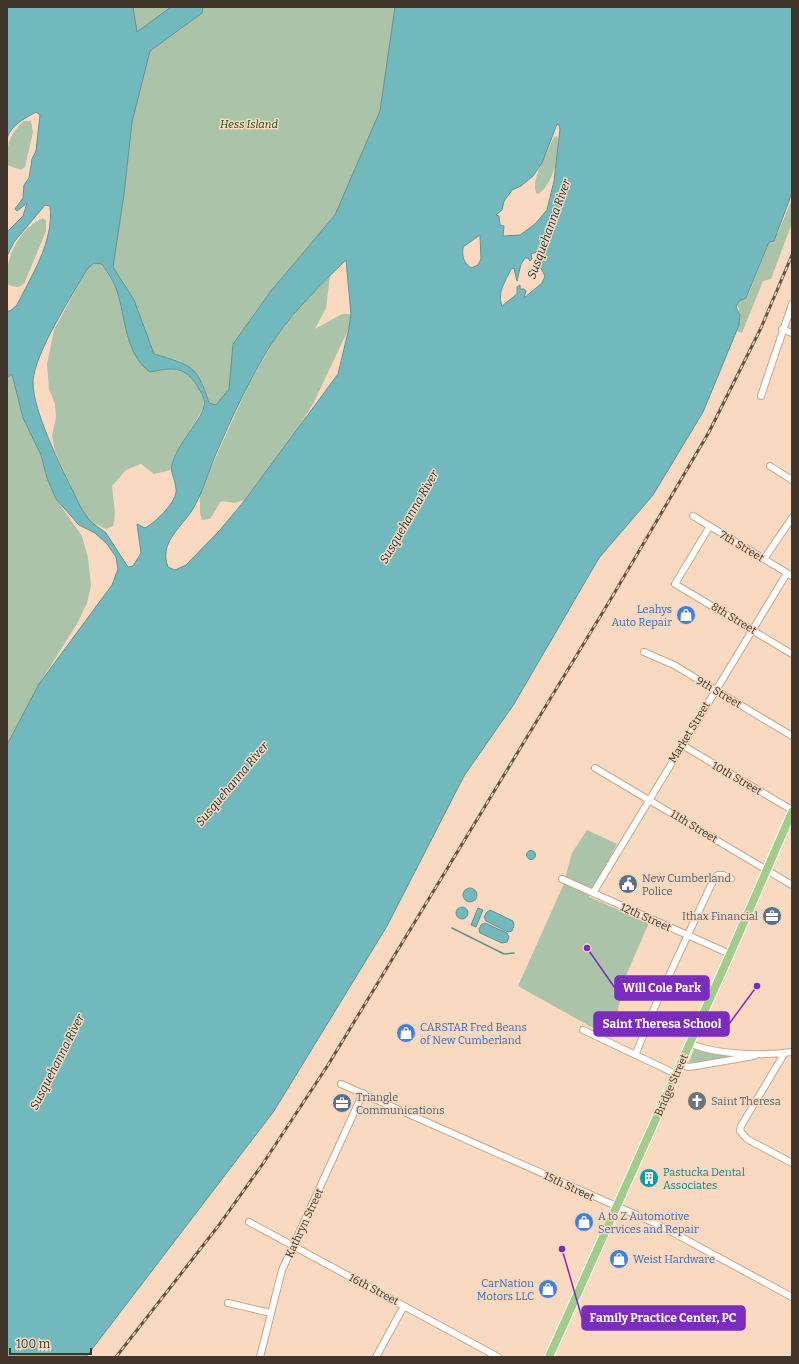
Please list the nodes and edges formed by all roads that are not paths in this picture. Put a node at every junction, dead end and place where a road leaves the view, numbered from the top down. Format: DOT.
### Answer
graph roads {
  1 [pos="792,304"];
  2 [pos="782,329"];
  3 [pos="792,333"];
  4 [pos="761,396"];
  5 [pos="770,466"];
  6 [pos="792,480"];
  7 [pos="693,516"];
  8 [pos="792,518"];
  9 [pos="710,526"];
  10 [pos="764,559"];
  11 [pos="790,574"];
  12 [pos="752,629"];
  13 [pos="644,652"];
  14 [pos="792,654"];
  15 [pos="715,690"];
  16 [pos="792,736"];
  17 [pos="682,745"];
  18 [pos="595,768"];
  19 [pos="649,799"];
  20 [pos="792,811"];
  21 [pos="767,870"];
  22 [pos="562,879"];
  23 [pos="731,879"];
  24 [pos="792,885"];
  25 [pos="593,893"];
  26 [pos="688,936"];
  27 [pos="730,954"];
  28 [pos="583,1030"];
  29 [pos="690,1043"];
  30 [pos="792,1052"];
  31 [pos="636,1053"];
  32 [pos="784,1054"];
  33 [pos="760,1055"];
  34 [pos="681,1064"];
  35 [pos="676,1074"];
  36 [pos="341,1084"];
  37 [pos="363,1094"];
  38 [pos="792,1163"];
  39 [pos="616,1207"];
  40 [pos="249,1222"];
  41 [pos="294,1246"];
  42 [pos="792,1298"];
  43 [pos="228,1303"];
  44 [pos="404,1306"];
  45 [pos="271,1313"];
  46 [pos="260,1357"];
  47 [pos="376,1357"];
  48 [pos="498,1357"];
  49 [pos="549,1357"];
  1 -- 2 [label="street"];
  2 -- 3 [label="street"];
  2 -- 4 [label="street"];
  5 -- 6 [label="street"];
  7 -- 9 [label="street, 7th Street"];
  8 -- 10 [label="street"];
  9 -- 10 [label="street, 7th Street"];
  9 -- 12 [label="street, 8th Street"];
  10 -- 11 [label="street, 7th Street"];
  11 -- 12 [label="street, Market Street"];
  12 -- 14 [label="street, 8th Street"];
  12 -- 15 [label="street, Market Street"];
  13 -- 15 [label="street, 9th Street"];
  15 -- 16 [label="street, 9th Street"];
  15 -- 17 [label="street, Market Street"];
  17 -- 19 [label="street, Market Street"];
  17 -- 20 [label="street, 10th Street"];
  18 -- 19 [label="street, 11th Street"];
  19 -- 21 [label="street, 11th Street"];
  19 -- 25 [label="street, Market Street"];
  20 -- 21 [label="main road, Bridge Street"];
  21 -- 24 [label="street, 11th Street"];
  21 -- 27 [label="main road, Bridge Street"];
  22 -- 25 [label="street, 12th Street"];
  23 -- 26 [label="street"];
  25 -- 26 [label="street, 12th Street"];
  26 -- 27 [label="street, 12th Street"];
  26 -- 31 [label="street"];
  27 -- 29 [label="main road, Bridge Street"];
  28 -- 31 [label="street"];
  29 -- 33 [label="street"];
  29 -- 34 [label="main road, Bridge Street"];
  30 -- 32 [label="street"];
  31 -- 35 [label="street"];
  32 -- 33 [label="street"];
  32 -- 38 [label="street"];
  33 -- 34 [label="street"];
  34 -- 35 [label="main road, Bridge Street"];
  35 -- 39 [label="main road, Bridge Street"];
  36 -- 37 [label="street, 15th Street"];
  37 -- 39 [label="street, 15th Street"];
  37 -- 41 [label="street, Kathryn Street"];
  39 -- 42 [label="street, 15th Street"];
  39 -- 49 [label="main road, Bridge Street"];
  40 -- 41 [label="street, 16th Street"];
  41 -- 44 [label="street, 16th Street"];
  41 -- 45 [label="street, Kathryn Street"];
  43 -- 45 [label="street"];
  44 -- 47 [label="street"];
  44 -- 48 [label="street, 16th Street"];
  45 -- 46 [label="street, Kathryn Street"];
}
